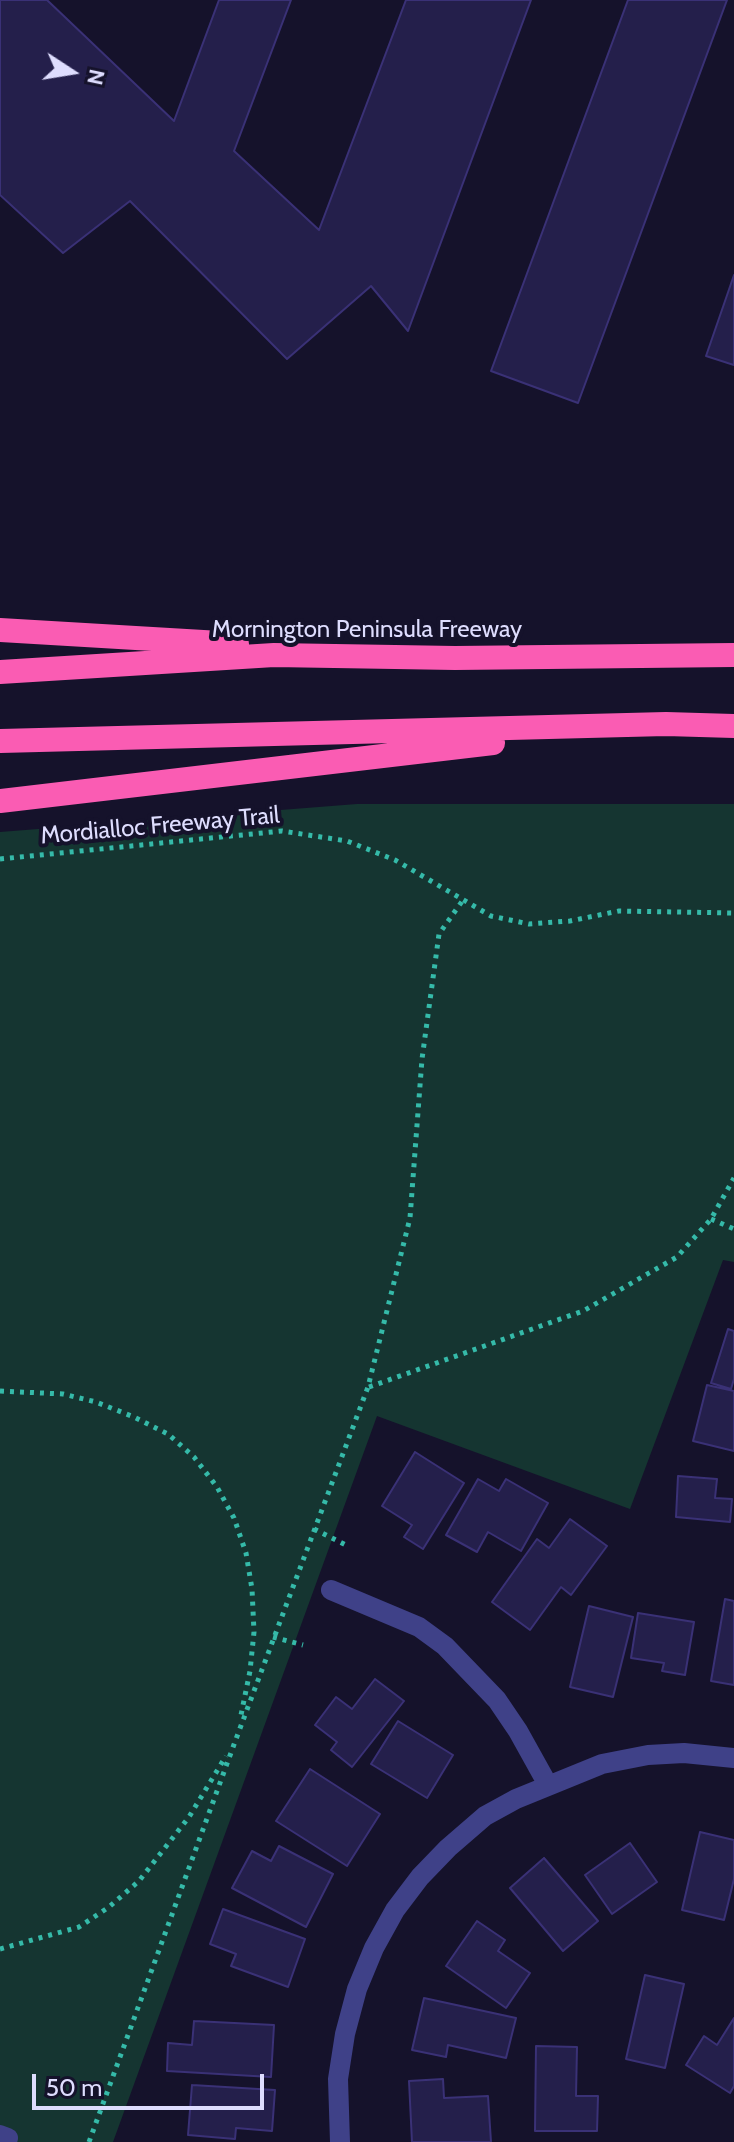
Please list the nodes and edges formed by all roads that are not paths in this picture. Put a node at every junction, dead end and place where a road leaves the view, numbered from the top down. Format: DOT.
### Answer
graph roads {
  1 [pos="0,630"];
  2 [pos="734,655"];
  3 [pos="455,658"];
  4 [pos="0,672"];
  5 [pos="630,726"];
  6 [pos="734,726"];
  7 [pos="0,741"];
  8 [pos="0,801"];
  9 [pos="331,1590"];
  10 [pos="734,1758"];
  11 [pos="548,1785"];
  12 [pos="340,2142"];
  1 -- 3 [label="highway"];
  2 -- 3 [label="highway, Mornington Peninsula Freeway"];
  3 -- 4 [label="highway, Mornington Peninsula Freeway"];
  5 -- 6 [label="highway"];
  5 -- 7 [label="highway"];
  5 -- 8 [label="highway"];
  9 -- 11 [label="street"];
  10 -- 11 [label="street"];
  11 -- 12 [label="street"];
}
